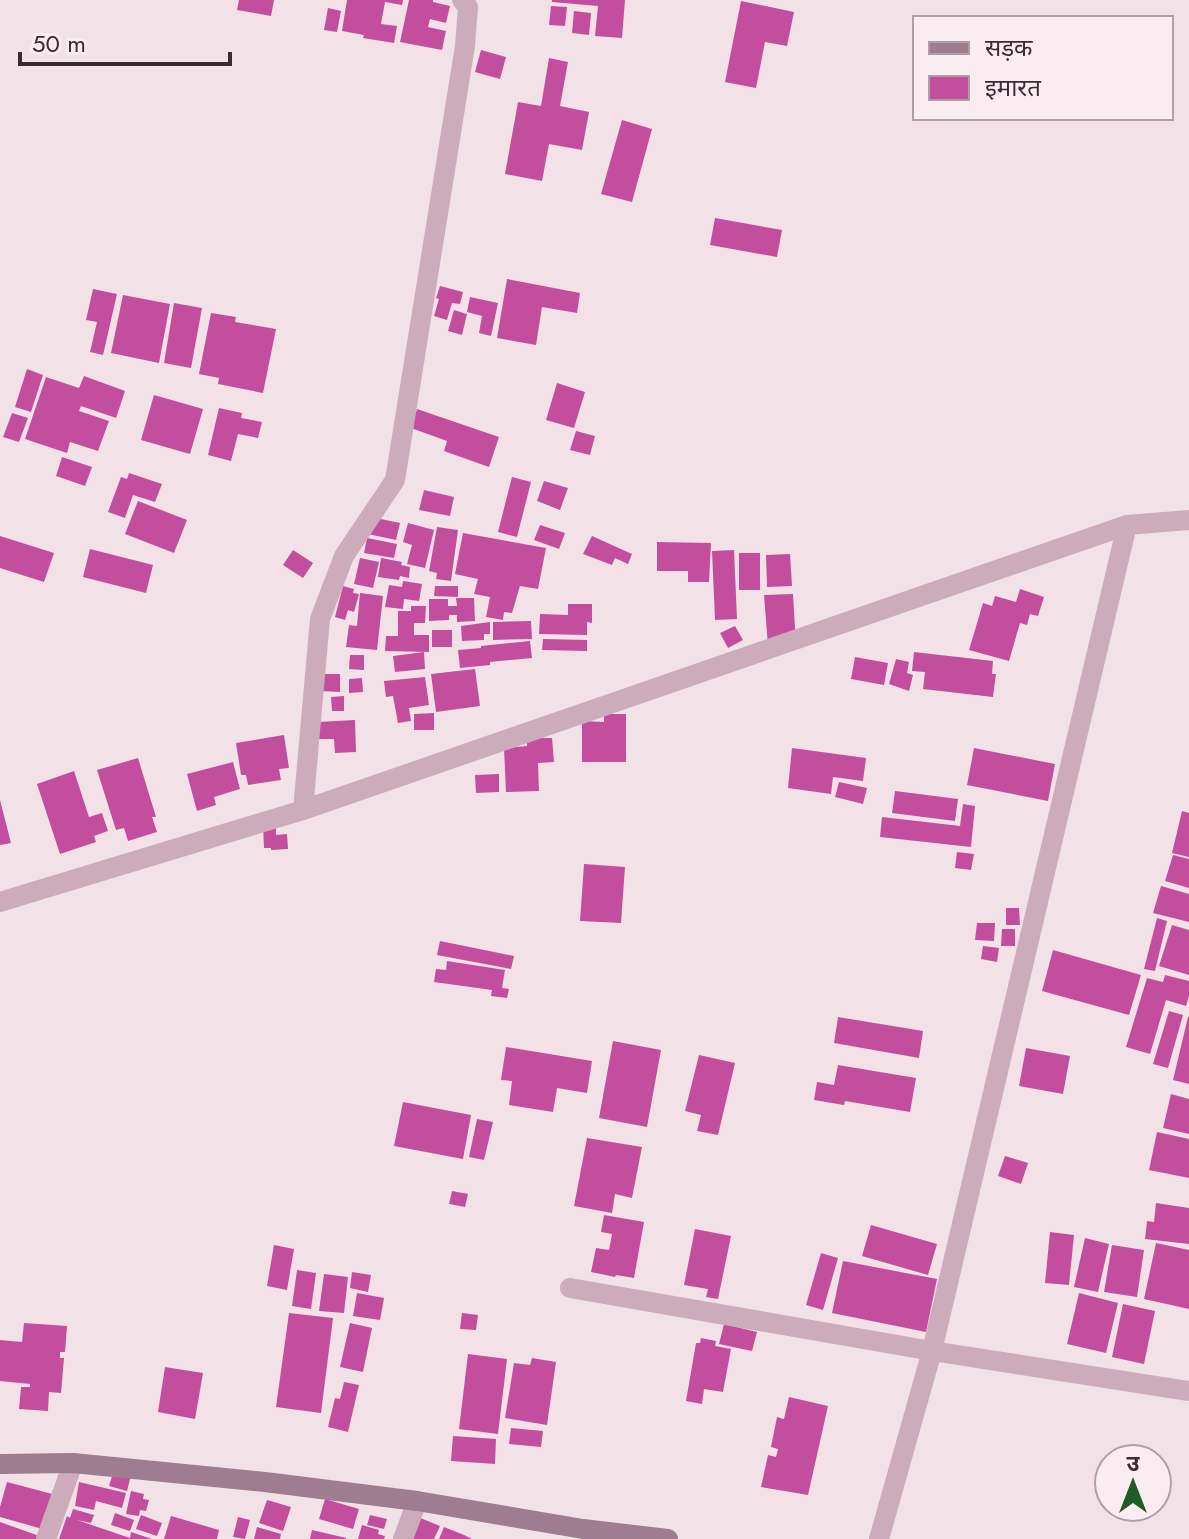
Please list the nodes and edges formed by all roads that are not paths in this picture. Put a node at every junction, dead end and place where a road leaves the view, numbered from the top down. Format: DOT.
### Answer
graph roads {
  1 [pos="462,0"];
  2 [pos="1189,520"];
  3 [pos="1127,525"];
  4 [pos="303,810"];
  5 [pos="0,902"];
  6 [pos="570,1288"];
  7 [pos="932,1351"];
  8 [pos="1189,1391"];
  9 [pos="73,1463"];
  10 [pos="0,1464"];
  11 [pos="417,1501"];
  12 [pos="581,1534"];
  13 [pos="46,1539"];
  14 [pos="403,1539"];
  15 [pos="668,1539"];
  16 [pos="879,1539"];
  1 -- 4 [label="street"];
  2 -- 3 [label="street"];
  3 -- 4 [label="street"];
  3 -- 7 [label="street"];
  4 -- 5 [label="street"];
  6 -- 7 [label="street"];
  7 -- 8 [label="street"];
  7 -- 16 [label="street"];
  9 -- 10 [label="street"];
  9 -- 11 [label="street"];
  9 -- 13 [label="street"];
  11 -- 12 [label="street"];
  11 -- 14 [label="street"];
  12 -- 15 [label="street"];
}
